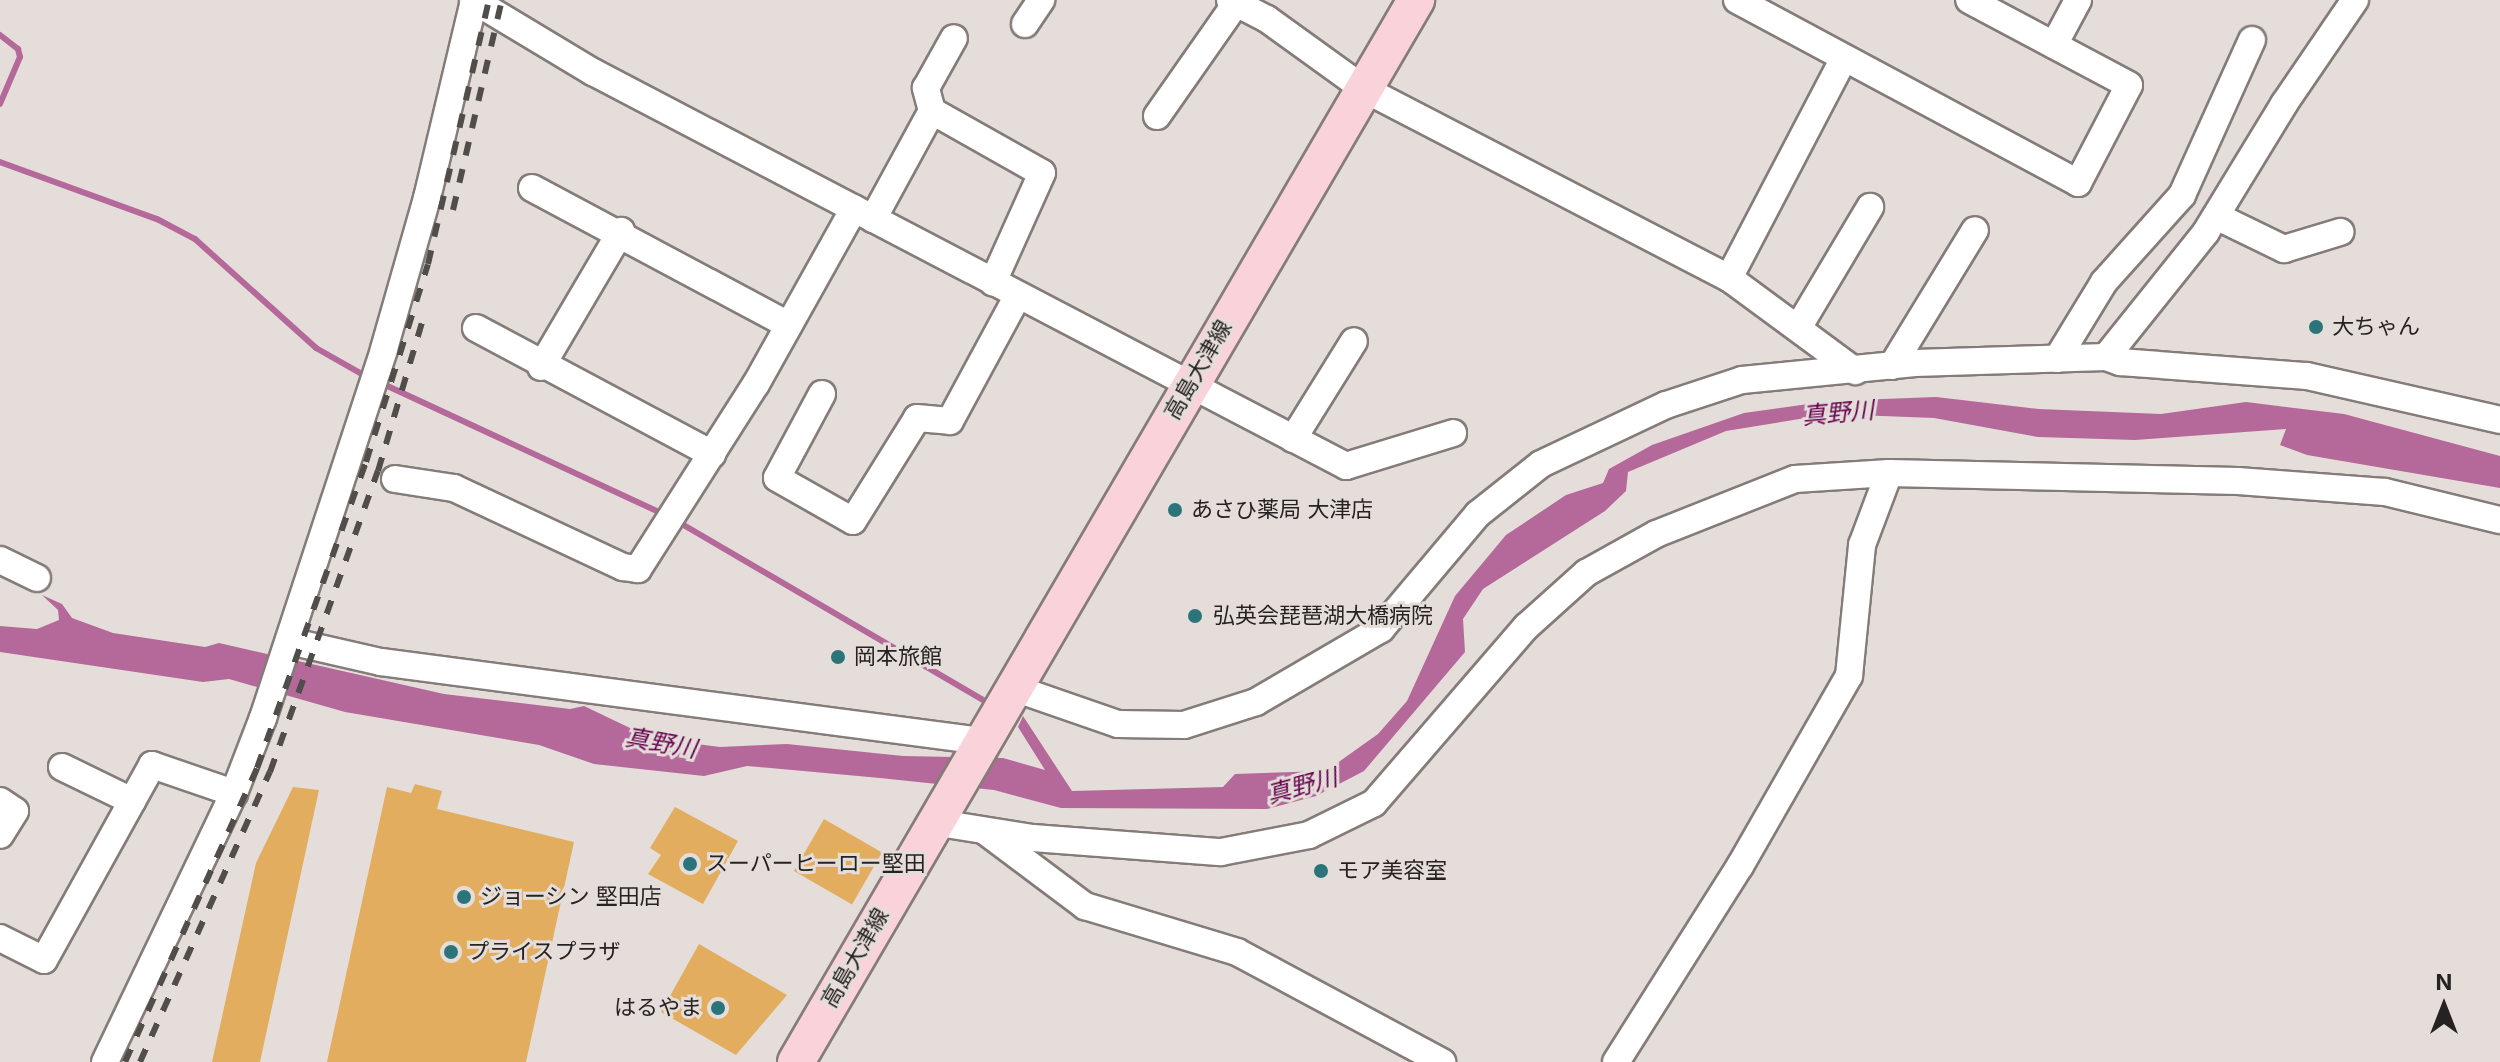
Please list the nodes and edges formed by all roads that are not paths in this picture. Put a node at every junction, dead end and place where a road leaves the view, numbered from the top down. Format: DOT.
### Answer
graph roads {
  1 [pos="474,0"];
  2 [pos="1041,0"];
  3 [pos="1416,0"];
  4 [pos="1739,0"];
  5 [pos="1969,0"];
  6 [pos="2078,0"];
  7 [pos="2355,0"];
  8 [pos="1233,1"];
  9 [pos="1025,24"];
  10 [pos="954,38"];
  11 [pos="2252,40"];
  12 [pos="2054,45"];
  13 [pos="1844,58"];
  14 [pos="1364,89"];
  15 [pos="932,111"];
  16 [pos="1157,116"];
  17 [pos="532,188"];
  18 [pos="1870,207"];
  19 [pos="863,214"];
  20 [pos="2216,216"];
  21 [pos="1975,230"];
  22 [pos="621,231"];
  23 [pos="2340,232"];
  24 [pos="1729,278"];
  25 [pos="993,282"];
  26 [pos="1018,295"];
  27 [pos="789,325"];
  28 [pos="476,328"];
  29 [pos="1798,328"];
  30 [pos="1354,341"];
  31 [pos="2106,357"];
  32 [pos="2057,359"];
  33 [pos="1892,366"];
  34 [pos="541,367"];
  35 [pos="1855,371"];
  36 [pos="1188,385"];
  37 [pos="822,394"];
  38 [pos="2500,420"];
  39 [pos="1453,433"];
  40 [pos="1293,439"];
  41 [pos="712,454"];
  42 [pos="1889,473"];
  43 [pos="395,479"];
  44 [pos="2500,520"];
  45 [pos="0,560"];
  46 [pos="37,578"];
  47 [pos="287,646"];
  48 [pos="1011,687"];
  49 [pos="981,741"];
  50 [pos="62,767"];
  51 [pos="234,793"];
  52 [pos="0,801"];
  53 [pos="132,801"];
  54 [pos="936,817"];
  55 [pos="983,830"];
  56 [pos="0,835"];
  57 [pos="0,938"];
  58 [pos="105,1062"];
  59 [pos="796,1062"];
  60 [pos="1442,1062"];
  61 [pos="1616,1062"];
  1 -- 19 [label="street"];
  1 -- 47 [label="street"];
  2 -- 9 [label="street"];
  3 -- 14 [label="main road, 高島大津線"];
  4 -- 13 [label="street"];
  5 -- 12 [label="street"];
  6 -- 12 [label="street"];
  7 -- 20 [label="street"];
  8 -- 14 [label="street"];
  8 -- 16 [label="street"];
  10 -- 15 [label="street"];
  11 -- 32 [label="street"];
  12 -- 13 [label="street"];
  13 -- 24 [label="street"];
  14 -- 24 [label="street"];
  14 -- 36 [label="main road, 高島大津線"];
  15 -- 19 [label="street"];
  15 -- 25 [label="street"];
  17 -- 22 [label="street"];
  18 -- 29 [label="street"];
  19 -- 25 [label="street"];
  19 -- 27 [label="street"];
  20 -- 23 [label="street"];
  20 -- 31 [label="street"];
  21 -- 33 [label="street"];
  22 -- 27 [label="street"];
  22 -- 34 [label="street"];
  24 -- 29 [label="street"];
  25 -- 26 [label="street"];
  26 -- 36 [label="street"];
  26 -- 37 [label="street"];
  27 -- 41 [label="street"];
  28 -- 34 [label="street"];
  29 -- 35 [label="street"];
  30 -- 40 [label="street"];
  31 -- 32 [label="street"];
  31 -- 38 [label="street"];
  32 -- 33 [label="street"];
  33 -- 35 [label="street"];
  34 -- 41 [label="street"];
  35 -- 48 [label="street"];
  36 -- 40 [label="street"];
  36 -- 48 [label="main road, 高島大津線"];
  39 -- 40 [label="street"];
  41 -- 43 [label="street"];
  42 -- 44 [label="street"];
  42 -- 55 [label="street"];
  42 -- 61 [label="street"];
  45 -- 46 [label="street"];
  47 -- 49 [label="street"];
  47 -- 51 [label="street"];
  48 -- 49 [label="main road, 高島大津線"];
  49 -- 54 [label="main road, 高島大津線"];
  50 -- 53 [label="street"];
  51 -- 53 [label="street"];
  51 -- 58 [label="street"];
  52 -- 56 [label="street"];
  53 -- 57 [label="street"];
  54 -- 55 [label="street"];
  54 -- 59 [label="main road, 高島大津線"];
  55 -- 60 [label="street"];
}
